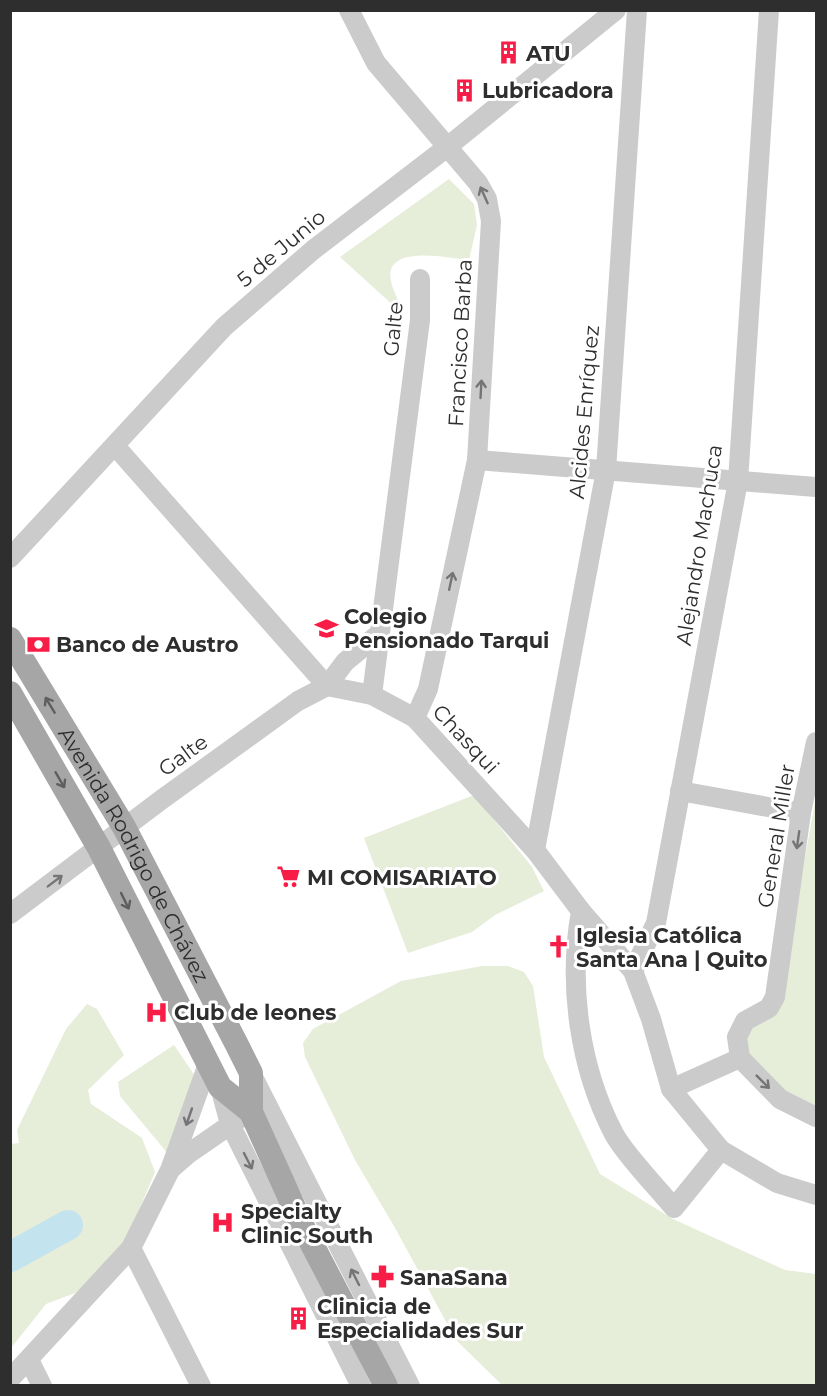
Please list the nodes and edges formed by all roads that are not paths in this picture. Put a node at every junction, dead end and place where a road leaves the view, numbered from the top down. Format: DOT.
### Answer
graph roads {
  1 [pos="349,10"];
  2 [pos="616,10"];
  3 [pos="638,10"];
  4 [pos="769,10"];
  5 [pos="446,148"];
  6 [pos="420,279"];
  7 [pos="116,447"];
  8 [pos="477,460"];
  9 [pos="606,470"];
  10 [pos="738,480"];
  11 [pos="816,487"];
  12 [pos="10,558"];
  13 [pos="380,633"];
  14 [pos="10,639"];
  15 [pos="327,686"];
  16 [pos="10,693"];
  17 [pos="372,695"];
  18 [pos="415,718"];
  19 [pos="816,742"];
  20 [pos="680,791"];
  21 [pos="801,813"];
  22 [pos="124,827"];
  23 [pos="99,848"];
  24 [pos="535,850"];
  25 [pos="581,911"];
  26 [pos="10,914"];
  27 [pos="633,971"];
  28 [pos="740,1058"];
  29 [pos="208,1064"];
  30 [pos="251,1073"];
  31 [pos="220,1088"];
  32 [pos="671,1089"];
  33 [pos="251,1112"];
  34 [pos="816,1117"];
  35 [pos="230,1124"];
  36 [pos="721,1150"];
  37 [pos="171,1170"];
  38 [pos="816,1195"];
  39 [pos="131,1248"];
  40 [pos="29,1359"];
  41 [pos="10,1379"];
  42 [pos="42,1386"];
  43 [pos="201,1386"];
  44 [pos="361,1386"];
  45 [pos="386,1386"];
  46 [pos="410,1386"];
  1 -- 5 [label="street, Francisco Barba"];
  2 -- 5 [label="street, 5 de Junio"];
  3 -- 9 [label="street, Alcides Enríquez"];
  4 -- 10 [label="street, Alejandro Machuca"];
  5 -- 7 [label="street, 5 de Junio"];
  8 -- 5 [label="street, Francisco Barba, one-way"];
  6 -- 13 [label="street, Galte"];
  7 -- 12 [label="street, 5 de Junio"];
  7 -- 15 [label="street"];
  8 -- 9 [label="street"];
  18 -- 8 [label="street, Francisco Barba, one-way"];
  9 -- 10 [label="street"];
  9 -- 24 [label="street, Alcides Enríquez"];
  10 -- 11 [label="street"];
  10 -- 20 [label="street, Alejandro Machuca"];
  13 -- 15 [label="street, Galte"];
  13 -- 17 [label="street, Galte"];
  22 -- 14 [label="main road, Avenida Rodrigo de Chávez, one-way"];
  15 -- 17 [label="street, Chasqui"];
  15 -- 22 [label="street, Galte"];
  16 -- 23 [label="main road, Avenida Rodrigo de Chávez, one-way"];
  17 -- 18 [label="street, Chasqui"];
  18 -- 24 [label="street, Chasqui"];
  19 -- 21 [label="street, General Miller"];
  20 -- 21 [label="street"];
  20 -- 27 [label="street, Alejandro Machuca"];
  21 -- 28 [label="street, General Miller, one-way"];
  22 -- 23 [label="street, Galte"];
  22 -- 30 [label="main road, Avenida Rodrigo de Chávez"];
  26 -- 23 [label="street, Galte, one-way"];
  23 -- 29 [label="main road, Avenida Rodrigo de Chávez, one-way"];
  24 -- 25 [label="street, Chasqui"];
  25 -- 27 [label="street, Chasqui"];
  25 -- 36 [label="street"];
  27 -- 32 [label="street"];
  28 -- 32 [label="street"];
  28 -- 34 [label="street, one-way"];
  29 -- 31 [label="main road, Avenida Rodrigo de Chávez"];
  29 -- 37 [label="street, one-way"];
  30 -- 33 [label="main road, Avenida Rodrigo de Chávez"];
  46 -- 30 [label="street, Avenida Rodrigo de Chávez, one-way"];
  31 -- 33 [label="main road, Avenida Rodrigo de Chávez"];
  31 -- 35 [label="street, Avenida Rodrigo de Chávez"];
  32 -- 36 [label="street"];
  33 -- 35 [label="street"];
  33 -- 45 [label="main road, Avenida Rodrigo de Chávez"];
  35 -- 37 [label="street"];
  35 -- 44 [label="street, Avenida Rodrigo de Chávez, one-way"];
  36 -- 38 [label="street"];
  37 -- 39 [label="street"];
  39 -- 40 [label="street"];
  39 -- 43 [label="street"];
  40 -- 41 [label="street"];
  40 -- 42 [label="street"];
}
